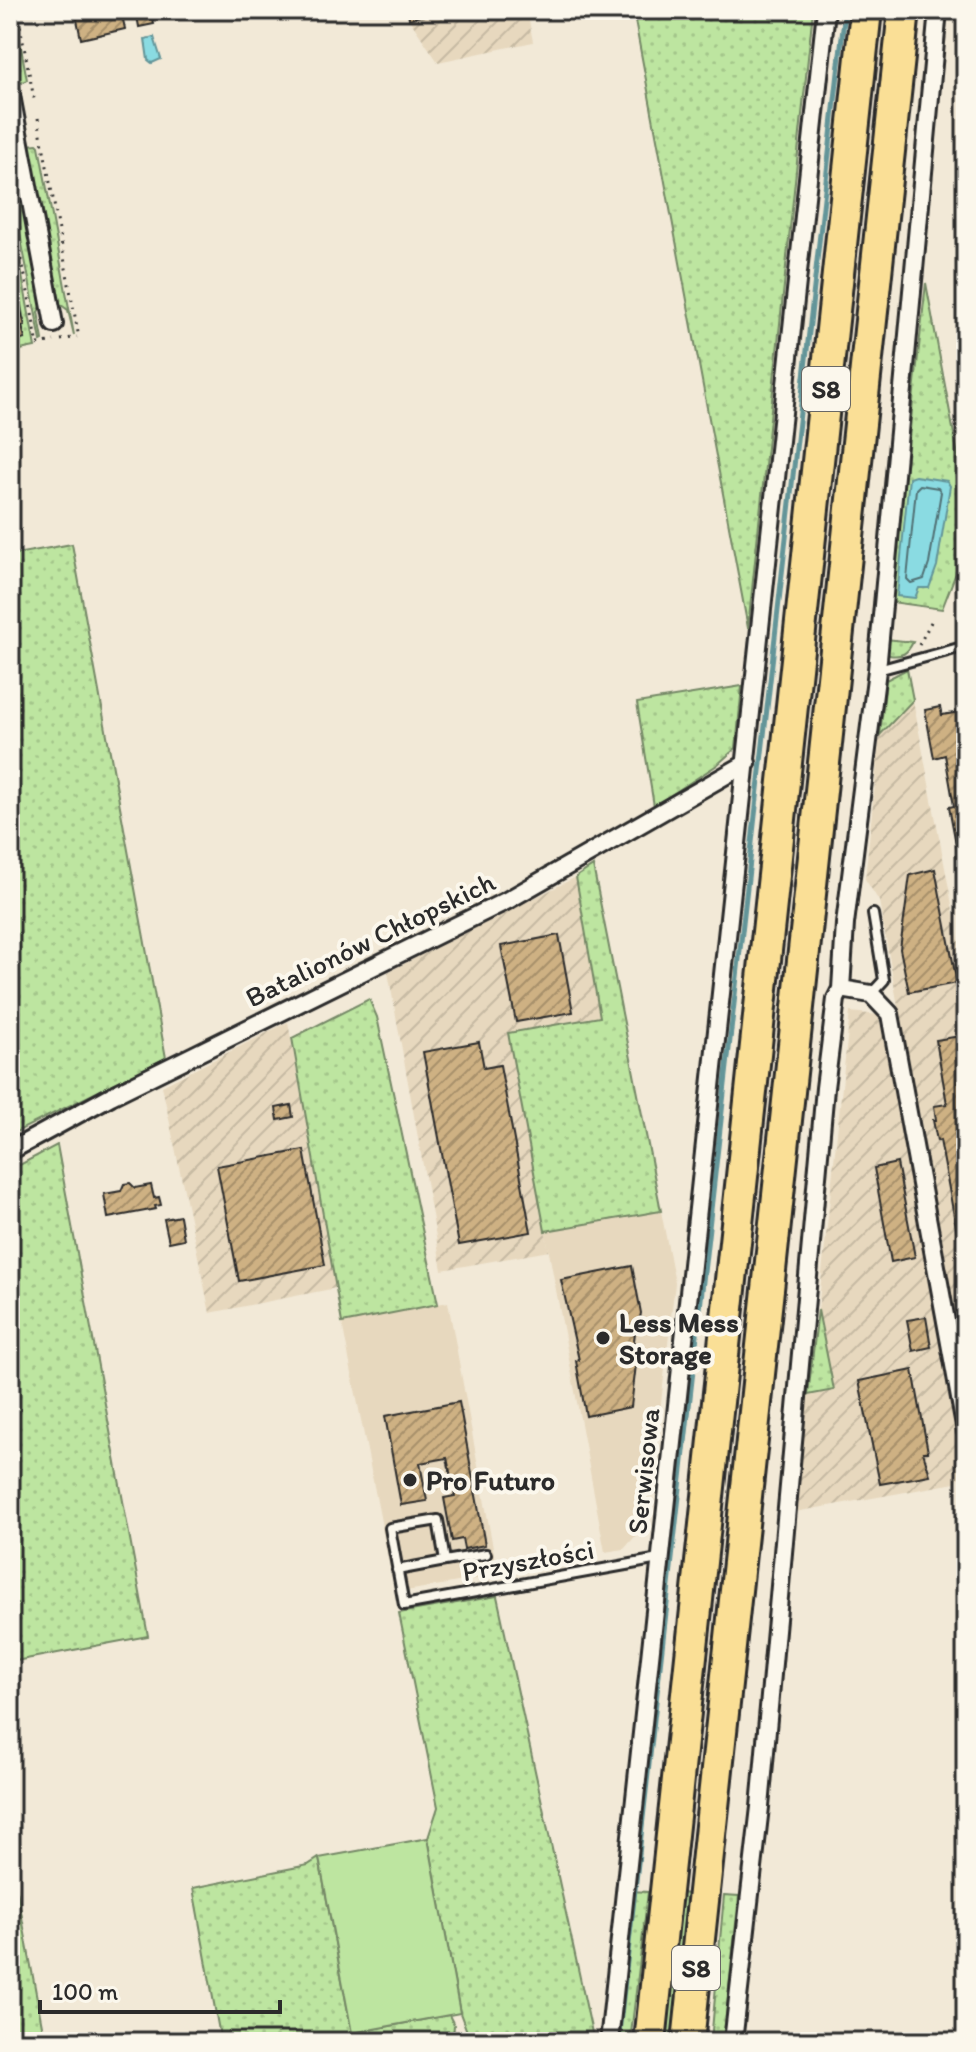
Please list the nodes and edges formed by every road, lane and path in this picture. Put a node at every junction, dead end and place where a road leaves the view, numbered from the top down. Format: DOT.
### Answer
graph roads {
  1 [pos="17,10"];
  2 [pos="826,10"];
  3 [pos="866,10"];
  4 [pos="904,10"];
  5 [pos="938,10"];
  6 [pos="10,90"];
  7 [pos="35,104"];
  8 [pos="12,115"];
  9 [pos="38,118"];
  10 [pos="10,196"];
  11 [pos="54,324"];
  12 [pos="932,620"];
  13 [pos="966,646"];
  14 [pos="913,659"];
  15 [pos="877,670"];
  16 [pos="747,763"];
  17 [pos="873,914"];
  18 [pos="841,989"];
  19 [pos="871,994"];
  20 [pos="10,1151"];
  21 [pos="966,1431"];
  22 [pos="486,1554"];
  23 [pos="659,1559"];
  24 [pos="445,1561"];
  25 [pos="397,1570"];
  26 [pos="609,2042"];
  27 [pos="650,2042"];
  28 [pos="688,2042"];
  29 [pos="733,2042"];
  1 -- 7 [label="path"];
  2 -- 16 [label="street, Serwisowa"];
  3 -- 27 [label="highway, S8"];
  4 -- 28 [label="highway, S8"];
  5 -- 15 [label="street"];
  6 -- 8 [label="street"];
  8 -- 11 [label="street"];
  9 -- 10 [label="path"];
  12 -- 14 [label="path"];
  13 -- 14 [label="lane"];
  14 -- 15 [label="lane"];
  15 -- 18 [label="street"];
  16 -- 20 [label="street, Batalionów Chłopskich"];
  16 -- 23 [label="street, Serwisowa"];
  17 -- 19 [label="lane"];
  18 -- 19 [label="street"];
  18 -- 29 [label="street"];
  19 -- 21 [label="street"];
  22 -- 24 [label="lane"];
  23 -- 25 [label="lane, Przyszłości"];
  23 -- 26 [label="street, Serwisowa"];
  24 -- 25 [label="lane"];
  24 -- 25 [label="lane"];
}
